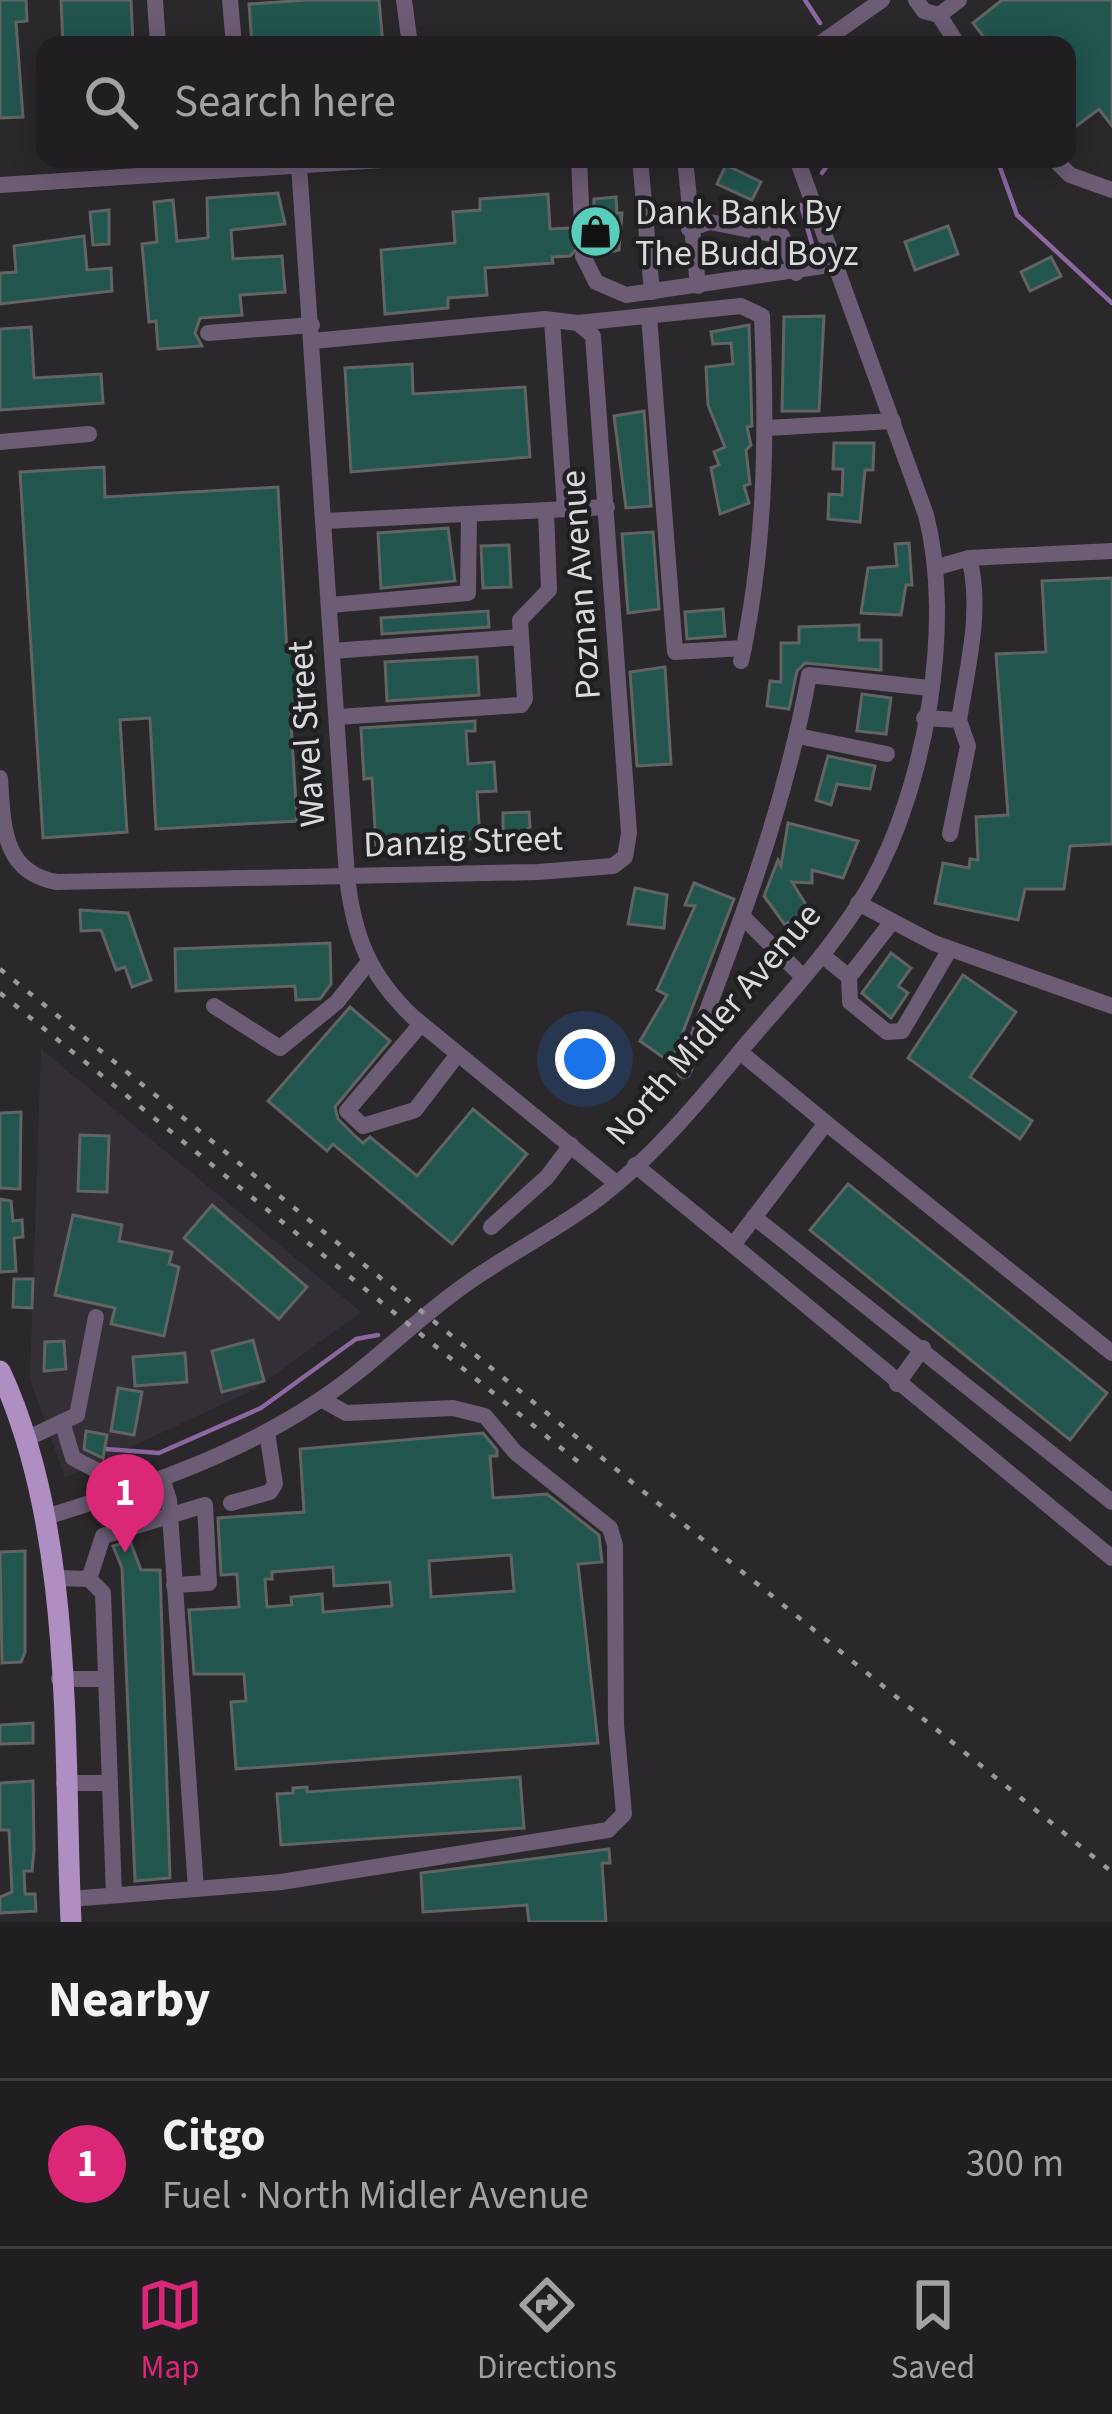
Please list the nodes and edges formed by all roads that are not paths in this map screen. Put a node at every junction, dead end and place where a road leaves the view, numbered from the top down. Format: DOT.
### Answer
graph roads {
  1 [pos="154,0"];
  2 [pos="230,0"];
  3 [pos="404,0"];
  4 [pos="882,0"];
  5 [pos="916,0"];
  6 [pos="959,0"];
  7 [pos="939,15"];
  8 [pos="157,36"];
  9 [pos="233,36"];
  10 [pos="409,36"];
  11 [pos="831,36"];
  12 [pos="952,36"];
  13 [pos="158,168"];
  14 [pos="298,168"];
  15 [pos="579,168"];
  16 [pos="641,168"];
  17 [pos="686,168"];
  18 [pos="800,168"];
  19 [pos="1063,168"];
  20 [pos="0,185"];
  21 [pos="1112,190"];
  22 [pos="582,227"];
  23 [pos="689,229"];
  24 [pos="583,256"];
  25 [pos="837,264"];
  26 [pos="796,273"];
  27 [pos="698,286"];
  28 [pos="652,292"];
  29 [pos="649,316"];
  30 [pos="567,322"];
  31 [pos="208,333"];
  32 [pos="312,333"];
  33 [pos="893,421"];
  34 [pos="766,428"];
  35 [pos="89,434"];
  36 [pos="0,442"];
  37 [pos="607,507"];
  38 [pos="555,510"];
  39 [pos="469,514"];
  40 [pos="325,521"];
  41 [pos="1112,551"];
  42 [pos="969,558"];
  43 [pos="938,567"];
  44 [pos="330,605"];
  45 [pos="521,637"];
  46 [pos="332,652"];
  47 [pos="929,688"];
  48 [pos="337,717"];
  49 [pos="924,718"];
  50 [pos="959,721"];
  51 [pos="798,736"];
  52 [pos="887,754"];
  53 [pos="0,778"];
  54 [pos="950,834"];
  55 [pos="625,857"];
  56 [pos="347,877"];
  57 [pos="857,903"];
  58 [pos="743,918"];
  59 [pos="891,923"];
  60 [pos="950,949"];
  61 [pos="822,955"];
  62 [pos="367,964"];
  63 [pos="803,977"];
  64 [pos="848,977"];
  65 [pos="214,1006"];
  66 [pos="1112,1006"];
  67 [pos="421,1024"];
  68 [pos="740,1052"];
  69 [pos="458,1054"];
  70 [pos="685,1071"];
  71 [pos="826,1123"];
  72 [pos="571,1145"];
  73 [pos="635,1165"];
  74 [pos="616,1183"];
  75 [pos="754,1217"];
  76 [pos="491,1227"];
  77 [pos="733,1244"];
  78 [pos="96,1317"];
  79 [pos="923,1348"];
  80 [pos="1112,1353"];
  81 [pos="3,1384"];
  82 [pos="897,1384"];
  83 [pos="321,1399"];
  84 [pos="62,1422"];
  85 [pos="267,1432"];
  86 [pos="26,1439"];
  87 [pos="162,1478"];
  88 [pos="111,1496"];
  89 [pos="1112,1502"];
  90 [pos="231,1503"];
  91 [pos="170,1515"];
  92 [pos="46,1516"];
  93 [pos="1112,1558"];
  94 [pos="55,1578"];
  95 [pos="88,1579"];
  96 [pos="174,1585"];
  97 [pos="59,1679"];
  98 [pos="106,1679"];
  99 [pos="64,1783"];
  100 [pos="110,1783"];
  101 [pos="196,1889"];
  102 [pos="114,1895"];
  103 [pos="70,1899"];
  104 [pos="70,1922"];
  1 -- 8 [label="street"];
  2 -- 9 [label="street"];
  3 -- 10 [label="street"];
  4 -- 11 [label="street"];
  5 -- 7 [label="street"];
  6 -- 7 [label="street"];
  7 -- 12 [label="street"];
  13 -- 20 [label="street"];
  14 -- 32 [label="street, Wavel Street"];
  15 -- 22 [label="street"];
  16 -- 28 [label="street"];
  17 -- 23 [label="street"];
  18 -- 25 [label="street, North Midler Avenue"];
  19 -- 21 [label="street"];
  23 -- 26 [label="street"];
  23 -- 27 [label="street"];
  24 -- 28 [label="street"];
  25 -- 26 [label="street"];
  25 -- 33 [label="street, North Midler Avenue"];
  26 -- 27 [label="street"];
  27 -- 28 [label="street"];
  29 -- 30 [label="street"];
  29 -- 34 [label="street"];
  29 -- 34 [label="street"];
  30 -- 32 [label="street"];
  30 -- 37 [label="street, Poznan Avenue"];
  30 -- 38 [label="street"];
  31 -- 32 [label="street"];
  32 -- 40 [label="street, Wavel Street"];
  33 -- 34 [label="street"];
  33 -- 43 [label="street, North Midler Avenue"];
  35 -- 36 [label="street"];
  37 -- 38 [label="street"];
  37 -- 55 [label="street, Poznan Avenue"];
  38 -- 39 [label="street"];
  38 -- 45 [label="street"];
  39 -- 40 [label="street"];
  39 -- 44 [label="street"];
  40 -- 44 [label="street, Wavel Street"];
  41 -- 42 [label="street"];
  42 -- 43 [label="street"];
  42 -- 50 [label="street"];
  43 -- 47 [label="street, North Midler Avenue"];
  44 -- 46 [label="street, Wavel Street"];
  45 -- 46 [label="street"];
  45 -- 48 [label="street"];
  46 -- 48 [label="street, Wavel Street"];
  47 -- 49 [label="street, North Midler Avenue"];
  47 -- 51 [label="street"];
  48 -- 56 [label="street, Wavel Street"];
  49 -- 50 [label="street"];
  49 -- 57 [label="street, North Midler Avenue"];
  50 -- 54 [label="street"];
  51 -- 52 [label="street"];
  51 -- 58 [label="street"];
  53 -- 56 [label="street, Danzig Street"];
  55 -- 56 [label="street, Danzig Street"];
  56 -- 62 [label="street, Wavel Street"];
  57 -- 59 [label="street"];
  57 -- 61 [label="street, North Midler Avenue"];
  58 -- 63 [label="street"];
  58 -- 70 [label="street"];
  59 -- 60 [label="street"];
  59 -- 64 [label="street"];
  60 -- 64 [label="street"];
  60 -- 66 [label="street"];
  61 -- 63 [label="street, North Midler Avenue"];
  61 -- 64 [label="street"];
  62 -- 65 [label="street"];
  62 -- 67 [label="street, Wavel Street"];
  63 -- 68 [label="street, North Midler Avenue"];
  67 -- 69 [label="street, Wavel Street"];
  67 -- 69 [label="street"];
  68 -- 71 [label="street"];
  68 -- 73 [label="street, North Midler Avenue"];
  69 -- 72 [label="street, Wavel Street"];
  71 -- 75 [label="street"];
  71 -- 80 [label="street"];
  72 -- 74 [label="street, Wavel Street"];
  72 -- 76 [label="street"];
  73 -- 74 [label="street, North Midler Avenue"];
  73 -- 77 [label="street"];
  74 -- 83 [label="street, North Midler Avenue"];
  75 -- 77 [label="street"];
  75 -- 79 [label="street"];
  77 -- 82 [label="street"];
  78 -- 84 [label="street"];
  79 -- 82 [label="street"];
  79 -- 89 [label="street"];
  81 -- 86 [label="main road"];
  82 -- 93 [label="street"];
  83 -- 85 [label="street, North Midler Avenue"];
  83 -- 101 [label="street"];
  84 -- 86 [label="street"];
  84 -- 88 [label="street"];
  85 -- 87 [label="street, North Midler Avenue"];
  85 -- 90 [label="street"];
  86 -- 92 [label="main road"];
  87 -- 88 [label="street, North Midler Avenue"];
  87 -- 91 [label="street"];
  88 -- 92 [label="street, North Midler Avenue"];
  91 -- 95 [label="street"];
  91 -- 96 [label="street"];
  91 -- 96 [label="street"];
  92 -- 94 [label="main road"];
  94 -- 95 [label="street"];
  94 -- 97 [label="main road"];
  95 -- 98 [label="street"];
  96 -- 101 [label="street"];
  97 -- 98 [label="street"];
  97 -- 99 [label="main road"];
  98 -- 100 [label="street"];
  99 -- 100 [label="street"];
  99 -- 103 [label="main road"];
  100 -- 102 [label="street"];
  101 -- 102 [label="street"];
  102 -- 103 [label="street"];
  103 -- 104 [label="main road"];
}
